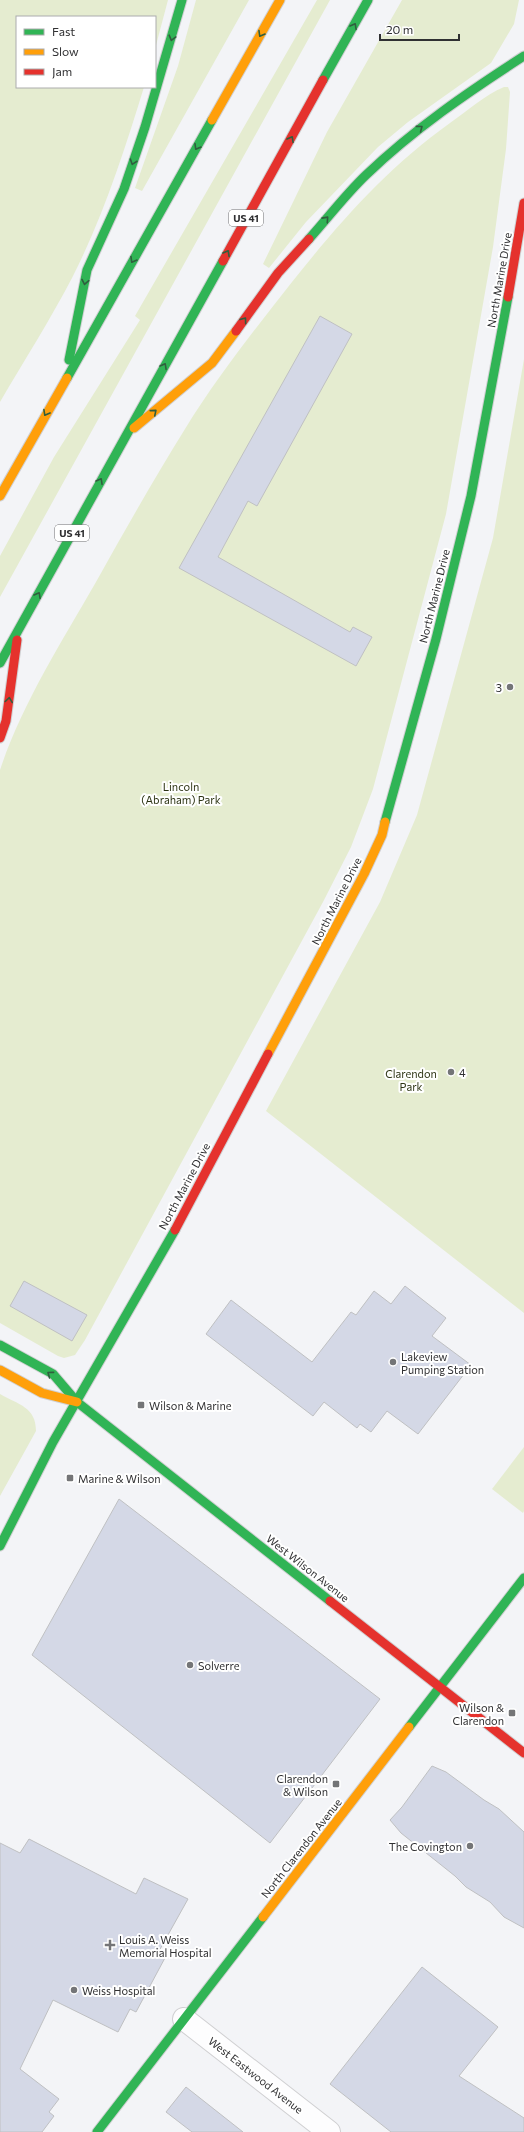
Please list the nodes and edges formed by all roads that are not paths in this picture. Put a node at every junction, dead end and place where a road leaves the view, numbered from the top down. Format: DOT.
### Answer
graph roads {
  1 [pos="182,0"];
  2 [pos="280,0"];
  3 [pos="368,0"];
  4 [pos="524,56"];
  5 [pos="524,203"];
  6 [pos="65,379"];
  7 [pos="124,437"];
  8 [pos="0,496"];
  9 [pos="19,629"];
  10 [pos="0,662"];
  11 [pos="0,738"];
  12 [pos="0,1345"];
  13 [pos="0,1370"];
  14 [pos="77,1402"];
  15 [pos="0,1546"];
  16 [pos="524,1578"];
  17 [pos="440,1687"];
  18 [pos="524,1753"];
  19 [pos="184,2019"];
  20 [pos="97,2132"];
  21 [pos="329,2132"];
  1 -- 6 [label="main road, one-way"];
  2 -- 6 [label="main road, one-way"];
  7 -- 3 [label="main road, US 41, one-way"];
  7 -- 4 [label="main road, one-way"];
  5 -- 14 [label="main road, North Marine Drive"];
  6 -- 8 [label="main road, one-way"];
  9 -- 7 [label="main road, US 41, one-way"];
  9 -- 10 [label="main road, US 41"];
  11 -- 9 [label="main road, one-way"];
  14 -- 12 [label="main road, one-way"];
  13 -- 14 [label="main road"];
  14 -- 15 [label="main road, North Marine Drive"];
  14 -- 17 [label="main road, West Wilson Avenue"];
  16 -- 17 [label="main road, North Clarendon Avenue"];
  17 -- 18 [label="main road, West Wilson Avenue"];
  17 -- 19 [label="main road, North Clarendon Avenue"];
  19 -- 20 [label="main road, North Clarendon Avenue"];
  19 -- 21 [label="street, West Eastwood Avenue"];
}
